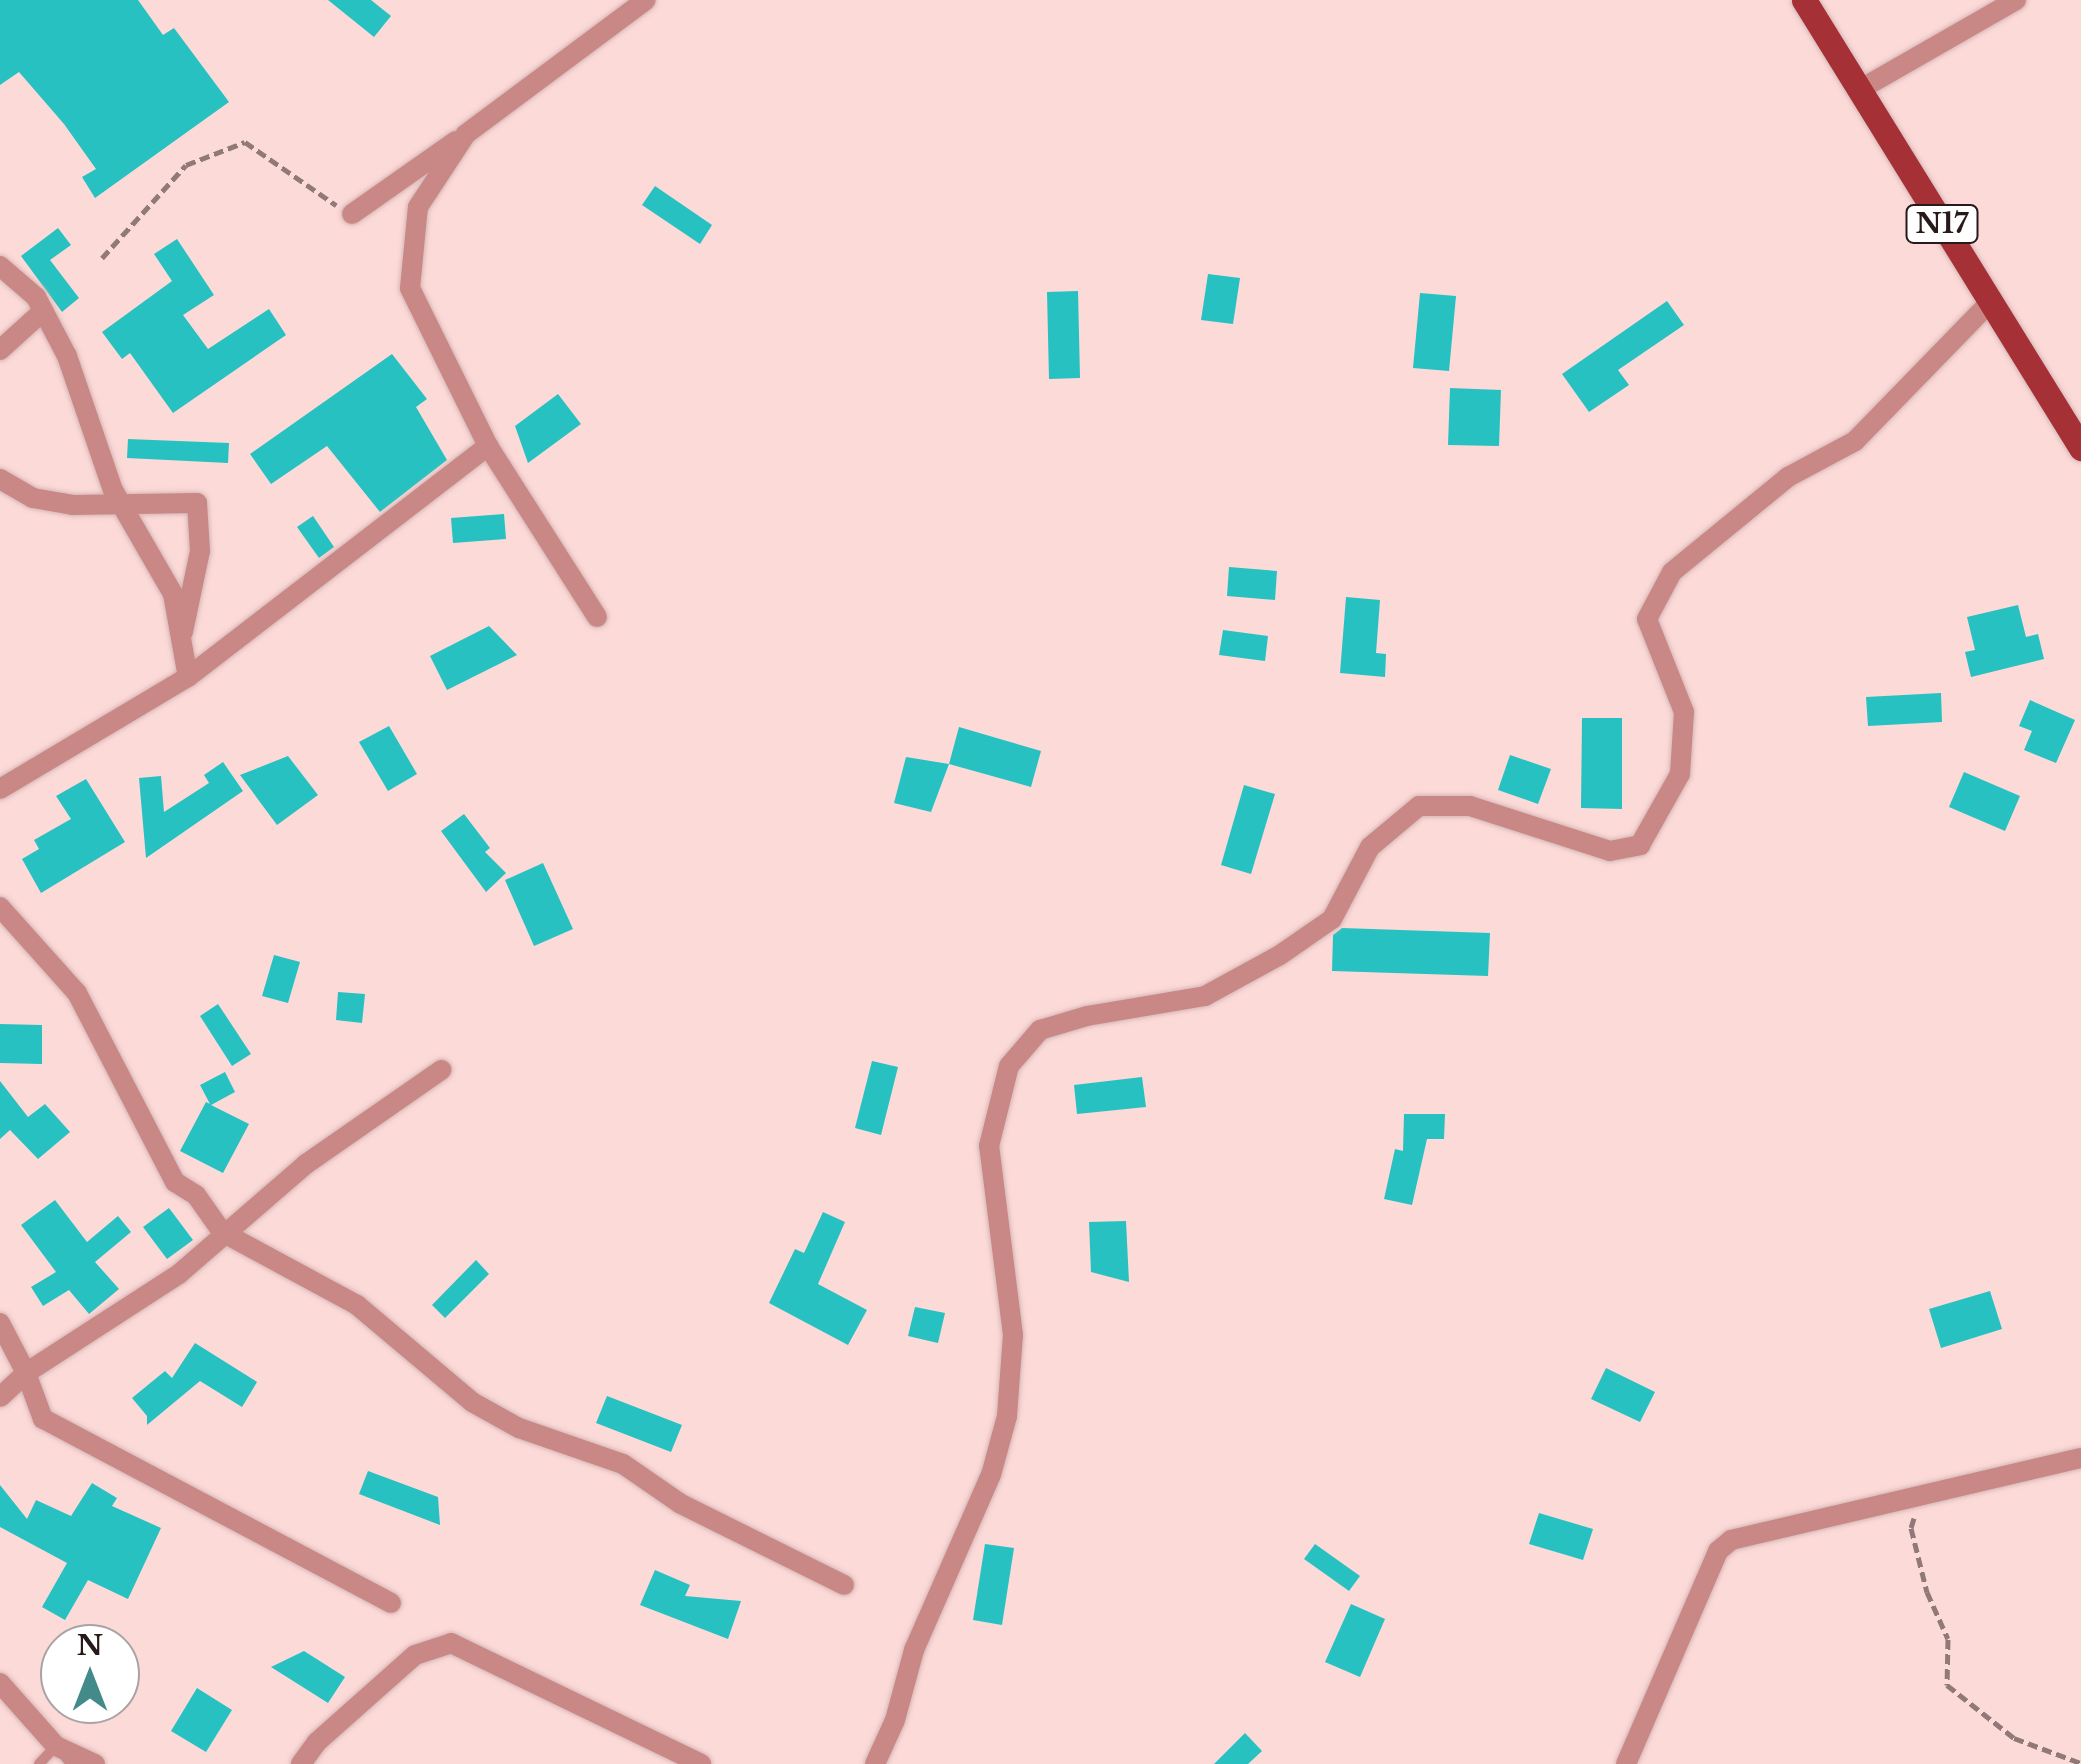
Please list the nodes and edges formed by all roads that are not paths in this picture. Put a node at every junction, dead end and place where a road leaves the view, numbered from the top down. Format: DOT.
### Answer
graph roads {
  1 [pos="646,0"];
  2 [pos="1804,0"];
  3 [pos="2016,0"];
  4 [pos="1859,90"];
  5 [pos="466,134"];
  6 [pos="352,214"];
  7 [pos="0,266"];
  8 [pos="1991,301"];
  9 [pos="43,311"];
  10 [pos="0,350"];
  11 [pos="488,446"];
  12 [pos="2081,448"];
  13 [pos="0,479"];
  14 [pos="24,493"];
  15 [pos="0,499"];
  16 [pos="122,504"];
  17 [pos="596,617"];
  18 [pos="181,639"];
  19 [pos="188,677"];
  20 [pos="0,789"];
  21 [pos="0,906"];
  22 [pos="441,1070"];
  23 [pos="222,1232"];
  24 [pos="0,1323"];
  25 [pos="26,1373"];
  26 [pos="0,1397"];
  27 [pos="2081,1458"];
  28 [pos="844,1586"];
  29 [pos="391,1603"];
  30 [pos="0,1682"];
  31 [pos="56,1746"];
  32 [pos="39,1764"];
  33 [pos="71,1764"];
  34 [pos="95,1764"];
  35 [pos="301,1764"];
  36 [pos="700,1764"];
  37 [pos="875,1764"];
  38 [pos="1626,1764"];
  1 -- 5 [label="street"];
  2 -- 4 [label="main road, N17"];
  3 -- 4 [label="street"];
  4 -- 8 [label="main road, N17"];
  5 -- 6 [label="street"];
  5 -- 11 [label="street"];
  7 -- 9 [label="street"];
  8 -- 12 [label="main road, N17"];
  8 -- 37 [label="street"];
  9 -- 10 [label="street"];
  9 -- 16 [label="street"];
  11 -- 17 [label="street"];
  11 -- 19 [label="street"];
  13 -- 14 [label="street"];
  14 -- 15 [label="street"];
  14 -- 16 [label="street"];
  16 -- 18 [label="street"];
  16 -- 18 [label="street"];
  18 -- 19 [label="street"];
  19 -- 20 [label="street"];
  21 -- 23 [label="street"];
  22 -- 23 [label="street"];
  23 -- 25 [label="street"];
  23 -- 28 [label="street"];
  24 -- 25 [label="street"];
  25 -- 26 [label="street"];
  25 -- 29 [label="street"];
  27 -- 38 [label="street"];
  30 -- 31 [label="street"];
  31 -- 32 [label="lane"];
  31 -- 33 [label="lane"];
  31 -- 34 [label="street"];
  35 -- 36 [label="street"];
}
